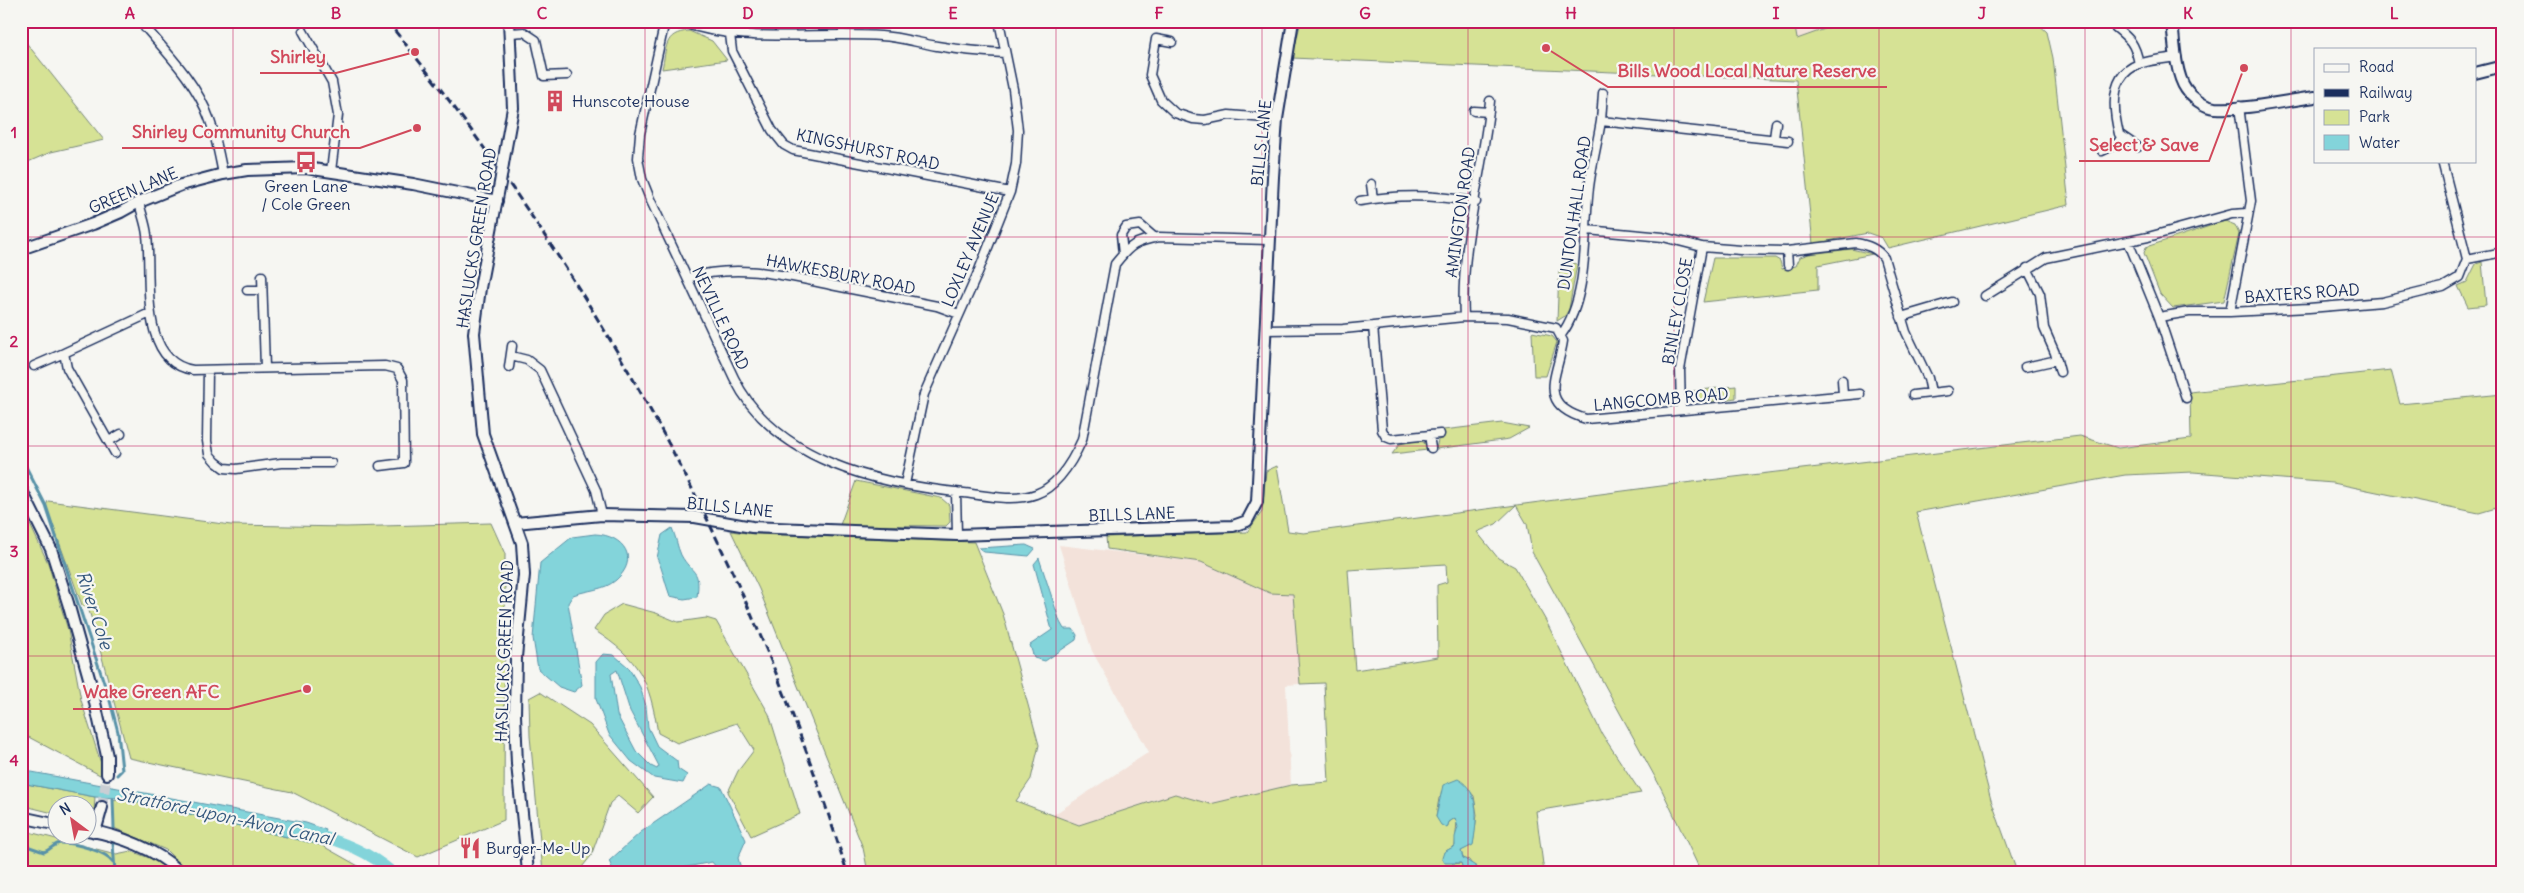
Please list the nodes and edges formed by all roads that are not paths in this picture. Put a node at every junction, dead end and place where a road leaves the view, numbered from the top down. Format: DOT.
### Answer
graph roads {
  1 [pos="153,21"];
  2 [pos="509,21"];
  3 [pos="666,21"];
  4 [pos="678,21"];
  5 [pos="999,21"];
  6 [pos="1293,21"];
  7 [pos="2172,21"];
  8 [pos="142,24"];
  9 [pos="2114,26"];
  10 [pos="303,31"];
  11 [pos="510,33"];
  12 [pos="730,34"];
  13 [pos="1172,42"];
  14 [pos="1005,53"];
  15 [pos="2177,57"];
  16 [pos="2139,64"];
  17 [pos="2503,66"];
  18 [pos="2476,73"];
  19 [pos="567,76"];
  20 [pos="1604,93"];
  21 [pos="2314,97"];
  22 [pos="1490,101"];
  23 [pos="2239,106"];
  24 [pos="1474,111"];
  25 [pos="1489,112"];
  26 [pos="1277,119"];
  27 [pos="1601,121"];
  28 [pos="1776,123"];
  29 [pos="2122,136"];
  30 [pos="1774,138"];
  31 [pos="1788,141"];
  32 [pos="2138,147"];
  33 [pos="2102,151"];
  34 [pos="2442,162"];
  35 [pos="331,171"];
  36 [pos="223,174"];
  37 [pos="1371,184"];
  38 [pos="1010,192"];
  39 [pos="1373,199"];
  40 [pos="497,201"];
  41 [pos="1360,201"];
  42 [pos="138,202"];
  43 [pos="1476,202"];
  44 [pos="2248,213"];
  45 [pos="1587,230"];
  46 [pos="1155,238"];
  47 [pos="1269,240"];
  48 [pos="2128,241"];
  49 [pos="1702,247"];
  50 [pos="21,249"];
  51 [pos="1788,251"];
  52 [pos="2503,252"];
  53 [pos="1123,254"];
  54 [pos="2467,259"];
  55 [pos="1788,265"];
  56 [pos="2027,268"];
  57 [pos="262,276"];
  58 [pos="688,278"];
  59 [pos="248,290"];
  60 [pos="262,290"];
  61 [pos="1985,296"];
  62 [pos="1952,302"];
  63 [pos="2230,312"];
  64 [pos="150,313"];
  65 [pos="959,314"];
  66 [pos="1464,317"];
  67 [pos="1901,317"];
  68 [pos="2159,317"];
  69 [pos="1373,326"];
  70 [pos="1265,330"];
  71 [pos="1561,335"];
  72 [pos="512,346"];
  73 [pos="64,353"];
  74 [pos="511,356"];
  75 [pos="2057,360"];
  76 [pos="34,366"];
  77 [pos="509,367"];
  78 [pos="265,368"];
  79 [pos="2025,368"];
  80 [pos="208,370"];
  81 [pos="2060,372"];
  82 [pos="1842,380"];
  83 [pos="1948,391"];
  84 [pos="1931,392"];
  85 [pos="1860,394"];
  86 [pos="1843,395"];
  87 [pos="1913,395"];
  88 [pos="2186,398"];
  89 [pos="1681,410"];
  90 [pos="121,434"];
  91 [pos="1440,434"];
  92 [pos="1429,435"];
  93 [pos="109,441"];
  94 [pos="1431,448"];
  95 [pos="115,453"];
  96 [pos="331,463"];
  97 [pos="380,466"];
  98 [pos="905,484"];
  99 [pos="21,489"];
  100 [pos="956,492"];
  101 [pos="602,515"];
  102 [pos="514,523"];
  103 [pos="957,535"];
  104 [pos="107,774"];
  105 [pos="102,807"];
  106 [pos="98,816"];
  107 [pos="21,817"];
  108 [pos="48,823"];
  109 [pos="98,833"];
  110 [pos="180,872"];
  111 [pos="528,872"];
  1 -- 8 [label="street"];
  2 -- 11 [label="street, HASLUCKS GREEN ROAD"];
  3 -- 58 [label="street, NEVILLE ROAD"];
  4 -- 12 [label="street"];
  5 -- 14 [label="street, LOXLEY AVENUE"];
  6 -- 26 [label="street, BILLS LANE"];
  7 -- 15 [label="street"];
  8 -- 36 [label="street"];
  9 -- 16 [label="street"];
  10 -- 35 [label="street"];
  11 -- 19 [label="street"];
  11 -- 40 [label="street, HASLUCKS GREEN ROAD, bridge"];
  12 -- 14 [label="street"];
  12 -- 38 [label="street, KINGSHURST ROAD"];
  13 -- 26 [label="street"];
  14 -- 38 [label="street, LOXLEY AVENUE"];
  15 -- 16 [label="street"];
  15 -- 23 [label="street"];
  16 -- 29 [label="street"];
  17 -- 18 [label="street"];
  20 -- 27 [label="street, DUNTON HALL ROAD"];
  21 -- 23 [label="street"];
  22 -- 25 [label="street, AMINGTON ROAD"];
  23 -- 44 [label="street, BAXTERS ROAD"];
  24 -- 25 [label="street"];
  25 -- 43 [label="street, AMINGTON ROAD"];
  26 -- 47 [label="street, BILLS LANE"];
  27 -- 30 [label="street, DUNTON HALL ROAD"];
  27 -- 45 [label="street, DUNTON HALL ROAD"];
  28 -- 30 [label="street"];
  29 -- 32 [label="street"];
  29 -- 33 [label="street"];
  30 -- 31 [label="street, DUNTON HALL ROAD"];
  34 -- 54 [label="street"];
  35 -- 36 [label="street, GREEN LANE"];
  35 -- 40 [label="street, GREEN LANE"];
  36 -- 42 [label="street, GREEN LANE"];
  37 -- 39 [label="street"];
  38 -- 65 [label="street, LOXLEY AVENUE"];
  39 -- 41 [label="street"];
  39 -- 43 [label="street"];
  40 -- 102 [label="street, HASLUCKS GREEN ROAD"];
  42 -- 50 [label="street, GREEN LANE"];
  42 -- 64 [label="street"];
  43 -- 66 [label="street, AMINGTON ROAD"];
  44 -- 48 [label="street"];
  44 -- 63 [label="street, BAXTERS ROAD"];
  45 -- 49 [label="street, BINLEY CLOSE"];
  45 -- 71 [label="street, DUNTON HALL ROAD"];
  46 -- 47 [label="street"];
  46 -- 53 [label="street"];
  46 -- 53 [label="street, NEVILLE ROAD"];
  47 -- 70 [label="street, BILLS LANE"];
  48 -- 56 [label="street"];
  48 -- 68 [label="street"];
  49 -- 51 [label="street, BINLEY CLOSE"];
  49 -- 89 [label="street, BINLEY CLOSE"];
  51 -- 55 [label="street"];
  51 -- 67 [label="street, BINLEY CLOSE"];
  52 -- 54 [label="street"];
  53 -- 100 [label="street, NEVILLE ROAD"];
  54 -- 63 [label="street, BAXTERS ROAD"];
  56 -- 61 [label="street"];
  56 -- 75 [label="street"];
  57 -- 60 [label="street"];
  58 -- 65 [label="street, HAWKESBURY ROAD"];
  58 -- 98 [label="street, NEVILLE ROAD"];
  59 -- 60 [label="street"];
  60 -- 78 [label="street"];
  62 -- 67 [label="street"];
  63 -- 68 [label="street"];
  64 -- 73 [label="street"];
  64 -- 80 [label="street"];
  65 -- 98 [label="street, LOXLEY AVENUE"];
  66 -- 69 [label="street"];
  66 -- 71 [label="street"];
  67 -- 84 [label="street, BINLEY CLOSE"];
  68 -- 88 [label="street"];
  69 -- 70 [label="street"];
  69 -- 92 [label="street"];
  70 -- 103 [label="street, BILLS LANE"];
  71 -- 89 [label="street, LANGCOMB ROAD"];
  72 -- 74 [label="street"];
  73 -- 76 [label="street"];
  73 -- 93 [label="street"];
  74 -- 77 [label="street"];
  74 -- 101 [label="street"];
  75 -- 79 [label="street"];
  75 -- 81 [label="street"];
  78 -- 80 [label="street"];
  78 -- 97 [label="street"];
  80 -- 96 [label="street"];
  82 -- 86 [label="street"];
  83 -- 84 [label="street"];
  84 -- 87 [label="street"];
  85 -- 86 [label="street, LANGCOMB ROAD"];
  86 -- 89 [label="street, LANGCOMB ROAD"];
  90 -- 93 [label="street"];
  91 -- 92 [label="street"];
  92 -- 94 [label="street"];
  93 -- 95 [label="street"];
  98 -- 100 [label="street, NEVILLE ROAD"];
  99 -- 104 [label="street"];
  100 -- 103 [label="street"];
  101 -- 102 [label="street, BILLS LANE"];
  101 -- 103 [label="street, BILLS LANE"];
  102 -- 111 [label="street, HASLUCKS GREEN ROAD"];
  105 -- 106 [label="street"];
  107 -- 108 [label="street"];
  109 -- 110 [label="street"];
}
